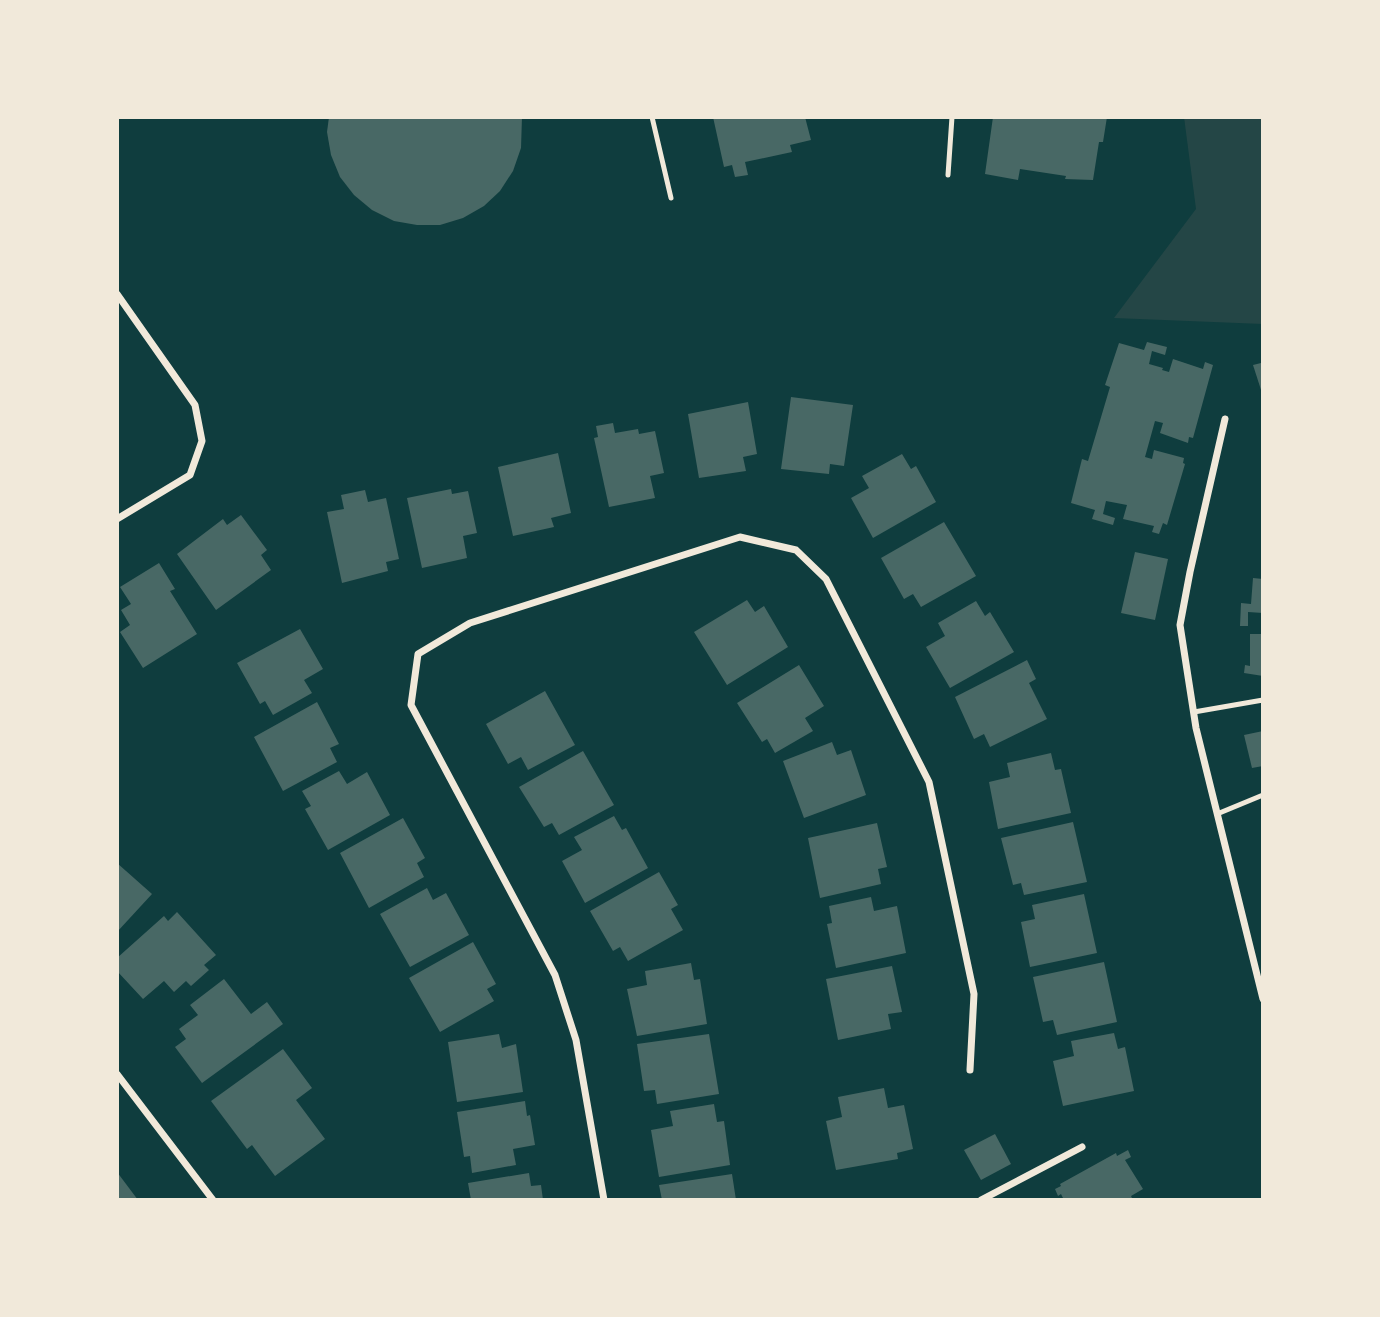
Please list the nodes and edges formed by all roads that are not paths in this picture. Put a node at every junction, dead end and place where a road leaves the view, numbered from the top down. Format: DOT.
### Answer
graph roads {
  1 [pos="652,117"];
  2 [pos="952,117"];
  3 [pos="948,175"];
  4 [pos="671,198"];
  5 [pos="117,294"];
  6 [pos="1225,419"];
  7 [pos="117,519"];
  8 [pos="1263,700"];
  9 [pos="1194,712"];
  10 [pos="1263,795"];
  11 [pos="1217,814"];
  12 [pos="1263,999"];
  13 [pos="970,1070"];
  14 [pos="117,1074"];
  15 [pos="1082,1147"];
  16 [pos="213,1200"];
  17 [pos="604,1200"];
  18 [pos="981,1200"];
  1 -- 4 [label="lane"];
  2 -- 3 [label="lane"];
  5 -- 7 [label="street"];
  6 -- 9 [label="street"];
  8 -- 9 [label="lane"];
  9 -- 11 [label="street"];
  10 -- 11 [label="lane"];
  11 -- 12 [label="street"];
  13 -- 17 [label="street"];
  14 -- 16 [label="street"];
  15 -- 18 [label="street"];
}
